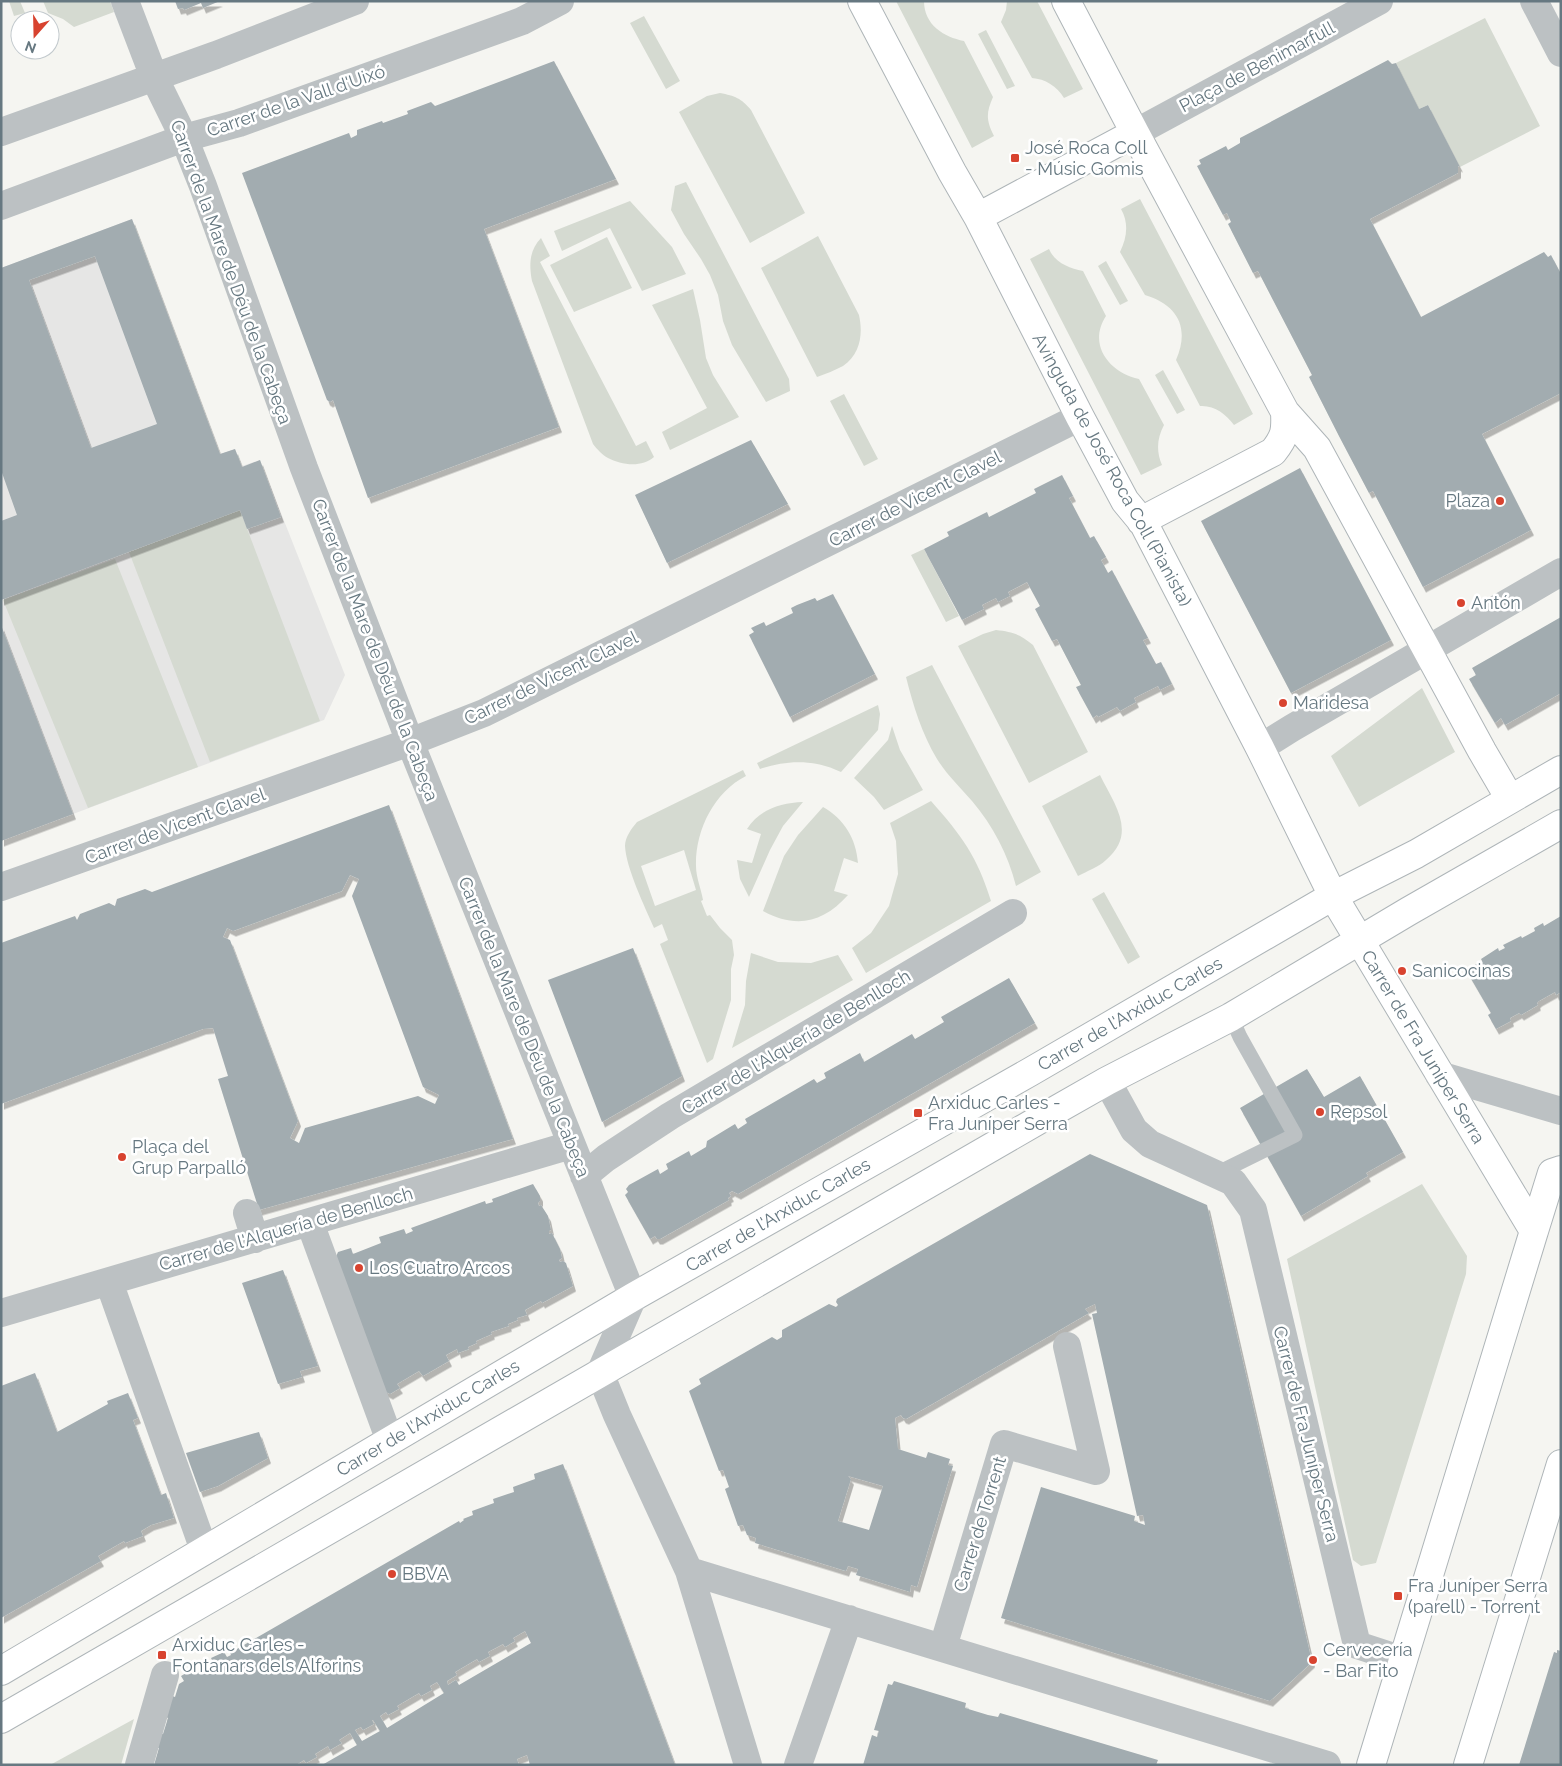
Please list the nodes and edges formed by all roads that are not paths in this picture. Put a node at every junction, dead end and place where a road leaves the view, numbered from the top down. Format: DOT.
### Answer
graph roads {
  1 [pos="125,1"];
  2 [pos="355,1"];
  3 [pos="560,1"];
  4 [pos="862,1"];
  5 [pos="1066,1"];
  6 [pos="1379,1"];
  7 [pos="1534,1"];
  8 [pos="1561,53"];
  9 [pos="154,77"];
  10 [pos="1,132"];
  11 [pos="1134,132"];
  12 [pos="184,138"];
  13 [pos="1,206"];
  14 [pos="978,217"];
  15 [pos="1285,412"];
  16 [pos="1080,417"];
  17 [pos="1141,521"];
  18 [pos="1561,572"];
  19 [pos="1426,650"];
  20 [pos="410,742"];
  21 [pos="1260,748"];
  22 [pos="1561,770"];
  23 [pos="1510,799"];
  24 [pos="1561,824"];
  25 [pos="1,888"];
  26 [pos="1333,896"];
  27 [pos="1013,914"];
  28 [pos="1360,940"];
  29 [pos="1231,1017"];
  30 [pos="1439,1075"];
  31 [pos="1107,1081"];
  32 [pos="1561,1111"];
  33 [pos="571,1145"];
  34 [pos="1561,1170"];
  35 [pos="584,1176"];
  36 [pos="1225,1178"];
  37 [pos="247,1213"];
  38 [pos="310,1222"];
  39 [pos="1534,1231"];
  40 [pos="255,1239"];
  41 [pos="108,1282"];
  42 [pos="633,1297"];
  43 [pos="1,1313"];
  44 [pos="1067,1346"];
  45 [pos="600,1373"];
  46 [pos="390,1441"];
  47 [pos="1561,1464"];
  48 [pos="204,1550"];
  49 [pos="689,1571"];
  50 [pos="849,1619"];
  51 [pos="943,1648"];
  52 [pos="1403,1660"];
  53 [pos="1,1671"];
  54 [pos="165,1675"];
  55 [pos="1,1719"];
  56 [pos="139,1765"];
  57 [pos="748,1765"];
  58 [pos="798,1765"];
  59 [pos="1328,1765"];
  60 [pos="1371,1765"];
  61 [pos="1468,1765"];
  1 -- 9 [label="street, Carrer de la Mare de Déu de la Cabeça"];
  2 -- 9 [label="street"];
  3 -- 12 [label="street, Carrer de la Vall d'Uixó"];
  4 -- 14 [label="street, Avinguda de José Roca Coll (Pianista)"];
  5 -- 11 [label="street"];
  6 -- 11 [label="street, Plaça de Benimarfull"];
  7 -- 8 [label="street"];
  9 -- 10 [label="street"];
  9 -- 12 [label="street, Carrer de la Mare de Déu de la Cabeça"];
  11 -- 14 [label="street"];
  11 -- 15 [label="street"];
  12 -- 13 [label="street, Carrer de la Vall d'Uixó"];
  12 -- 20 [label="street, Carrer de la Mare de Déu de la Cabeça"];
  14 -- 16 [label="street, Avinguda de José Roca Coll (Pianista)"];
  15 -- 17 [label="street"];
  15 -- 19 [label="street"];
  16 -- 17 [label="street, Avinguda de José Roca Coll (Pianista)"];
  16 -- 20 [label="street, Carrer de Vicent Clavel"];
  17 -- 21 [label="street, Avinguda de José Roca Coll (Pianista)"];
  18 -- 19 [label="street"];
  19 -- 21 [label="street"];
  19 -- 23 [label="street"];
  20 -- 25 [label="street, Carrer de Vicent Clavel"];
  20 -- 33 [label="street, Carrer de la Mare de Déu de la Cabeça"];
  21 -- 26 [label="street, Avinguda de José Roca Coll (Pianista)"];
  22 -- 23 [label="street, Carrer de l'Arxiduc Carles"];
  23 -- 26 [label="street, Carrer de l'Arxiduc Carles"];
  24 -- 28 [label="street"];
  26 -- 28 [label="street, Avinguda de José Roca Coll (Pianista)"];
  26 -- 42 [label="street, Carrer de l'Arxiduc Carles"];
  27 -- 35 [label="street, Carrer de l'Alquería de Benlloch"];
  28 -- 29 [label="street"];
  28 -- 30 [label="street, Carrer de Fra Juníper Serra"];
  29 -- 31 [label="street"];
  29 -- 36 [label="lane"];
  30 -- 32 [label="street"];
  30 -- 39 [label="street, Carrer de Fra Juníper Serra"];
  31 -- 36 [label="street"];
  31 -- 45 [label="street"];
  33 -- 35 [label="street, Carrer de la Mare de Déu de la Cabeça"];
  33 -- 38 [label="street, Carrer de l'Alquería de Benlloch"];
  34 -- 39 [label="street"];
  35 -- 42 [label="street, Carrer de la Mare de Déu de la Cabeça"];
  36 -- 52 [label="street, Carrer de Fra Juníper Serra"];
  37 -- 40 [label="street"];
  38 -- 40 [label="street, Carrer de l'Alquería de Benlloch"];
  38 -- 46 [label="street"];
  39 -- 52 [label="street"];
  40 -- 41 [label="street, Carrer de l'Alquería de Benlloch"];
  41 -- 43 [label="street, Carrer de l'Alquería de Benlloch"];
  41 -- 48 [label="street"];
  42 -- 45 [label="street"];
  42 -- 46 [label="street, Carrer de l'Arxiduc Carles"];
  44 -- 51 [label="street, Carrer de Torrent"];
  45 -- 49 [label="street"];
  45 -- 55 [label="street"];
  46 -- 48 [label="street, Carrer de l'Arxiduc Carles"];
  47 -- 61 [label="street"];
  48 -- 53 [label="street, Carrer de l'Arxiduc Carles"];
  49 -- 50 [label="street"];
  49 -- 57 [label="street"];
  50 -- 51 [label="street"];
  50 -- 58 [label="street"];
  51 -- 59 [label="street"];
  52 -- 60 [label="street"];
  54 -- 56 [label="street"];
}
